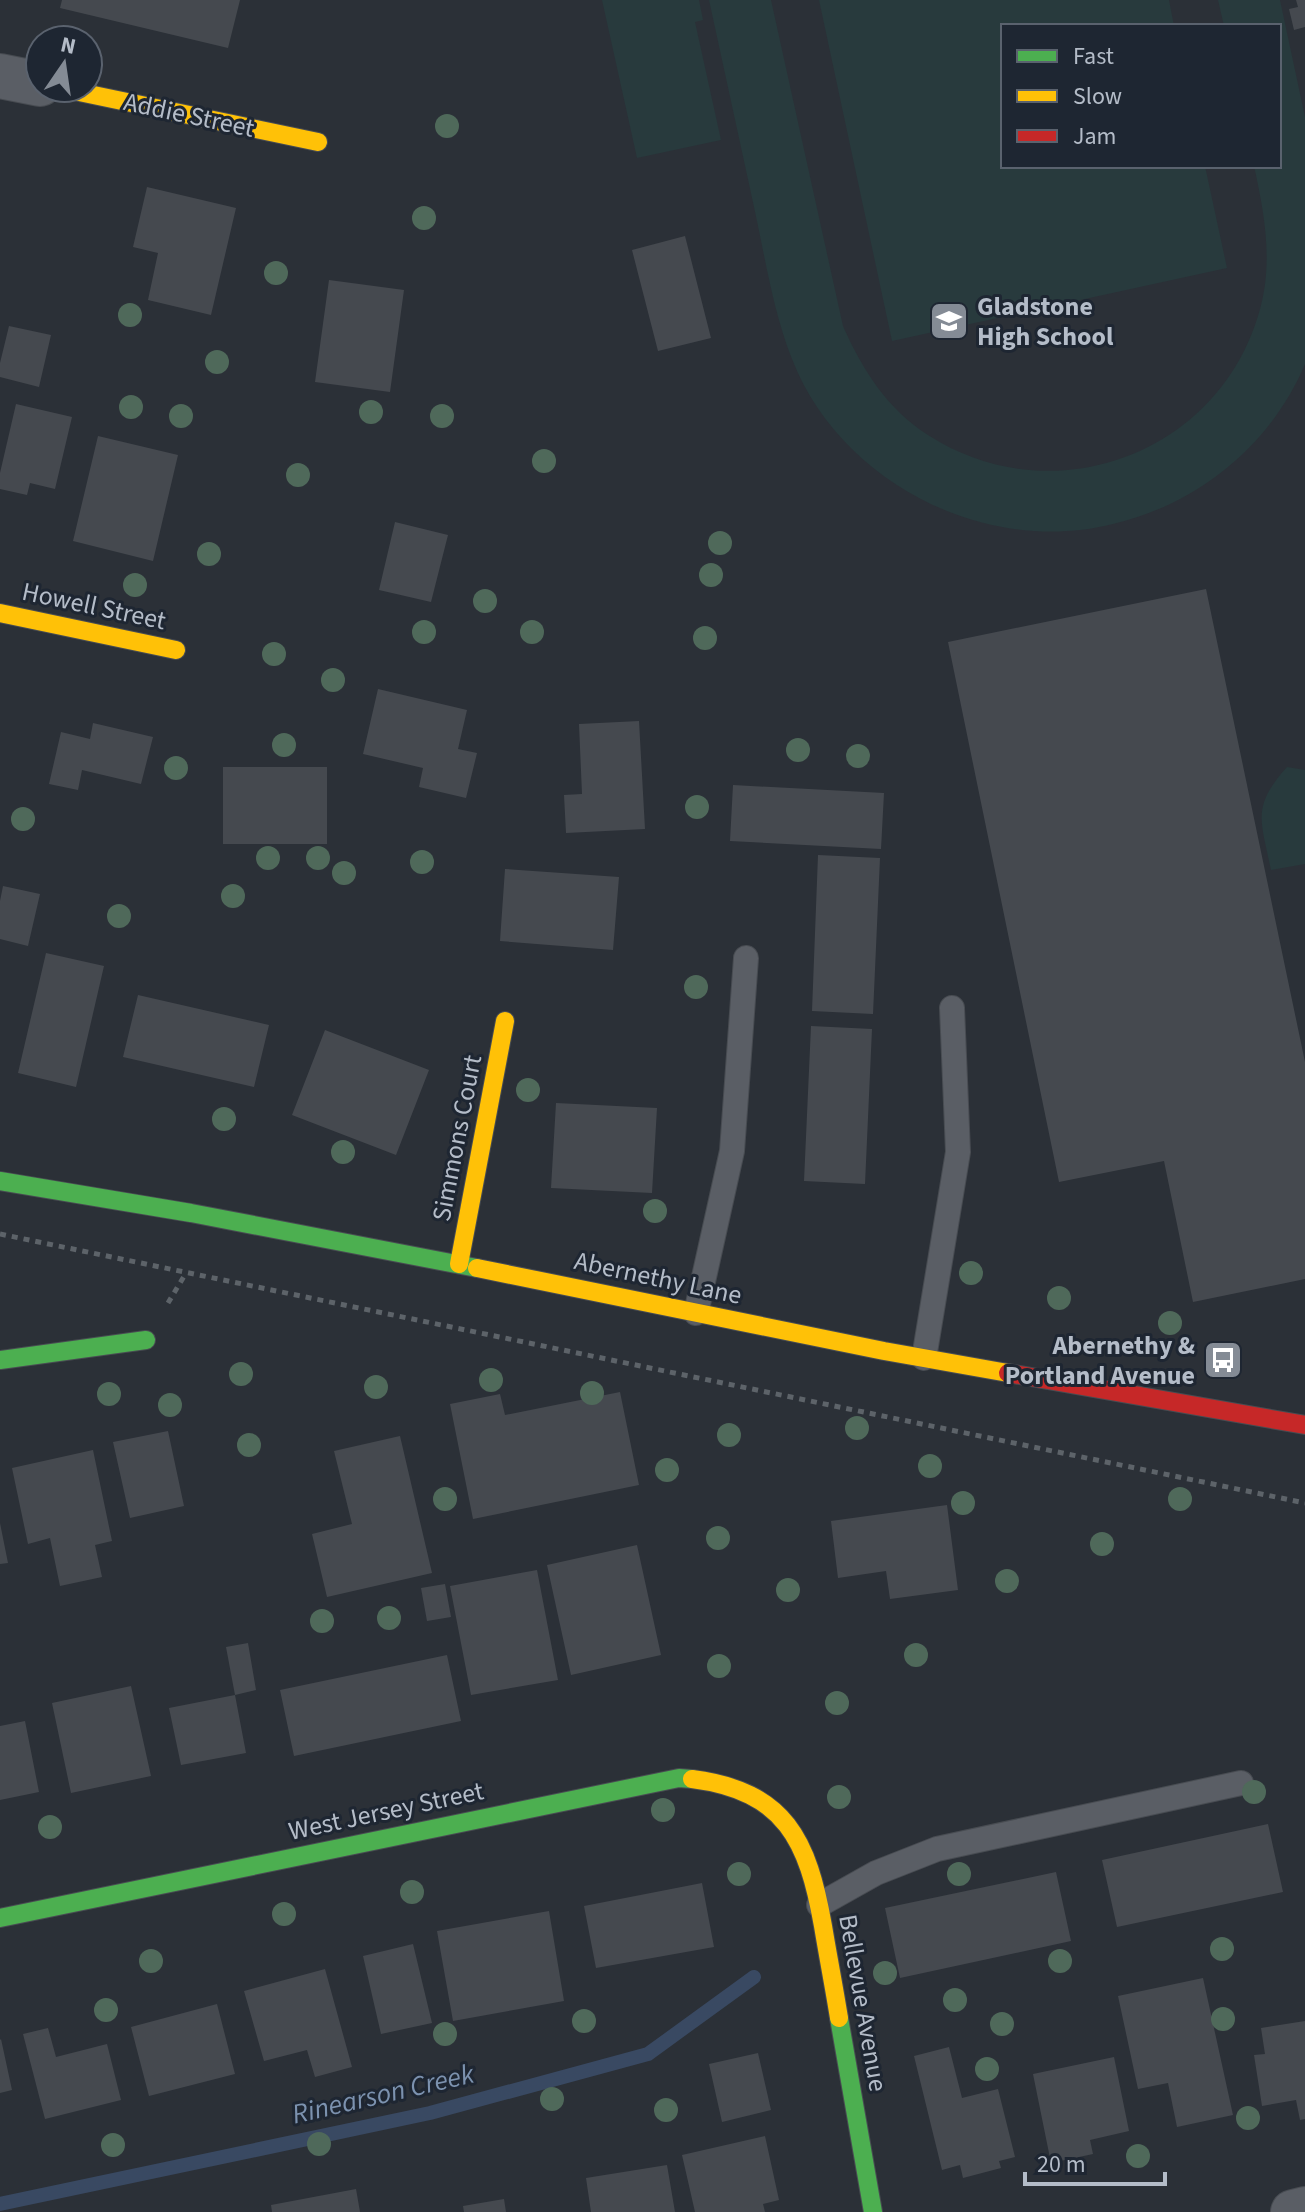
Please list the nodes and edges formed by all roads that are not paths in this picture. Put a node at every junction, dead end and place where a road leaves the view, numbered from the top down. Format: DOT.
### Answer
graph roads {
  1 [pos="0,76"];
  2 [pos="24,81"];
  3 [pos="104,97"];
  4 [pos="318,142"];
  5 [pos="0,613"];
  6 [pos="176,650"];
  7 [pos="746,958"];
  8 [pos="952,1008"];
  9 [pos="505,1021"];
  10 [pos="0,1181"];
  11 [pos="459,1264"];
  12 [pos="696,1313"];
  13 [pos="146,1340"];
  14 [pos="924,1358"];
  15 [pos="0,1360"];
  16 [pos="1305,1425"];
  17 [pos="1241,1783"];
  18 [pos="776,1814"];
  19 [pos="819,1905"];
  20 [pos="0,1918"];
  21 [pos="1305,2209"];
  22 [pos="873,2212"];
  23 [pos="1293,2212"];
  1 -- 2 [label="street"];
  3 -- 4 [label="street, Addie Street"];
  5 -- 6 [label="street, Howell Street"];
  7 -- 12 [label="lane"];
  8 -- 14 [label="lane"];
  9 -- 11 [label="street, Simmons Court"];
  10 -- 11 [label="street, Abernethy Lane"];
  11 -- 12 [label="street, Abernethy Lane"];
  12 -- 14 [label="street, Abernethy Lane"];
  13 -- 15 [label="street"];
  14 -- 16 [label="street, Abernethy Lane"];
  17 -- 19 [label="lane"];
  18 -- 19 [label="street, Bellevue Avenue"];
  18 -- 20 [label="street, West Jersey Street"];
  19 -- 22 [label="street, Bellevue Avenue"];
  21 -- 23 [label="street"];
}
